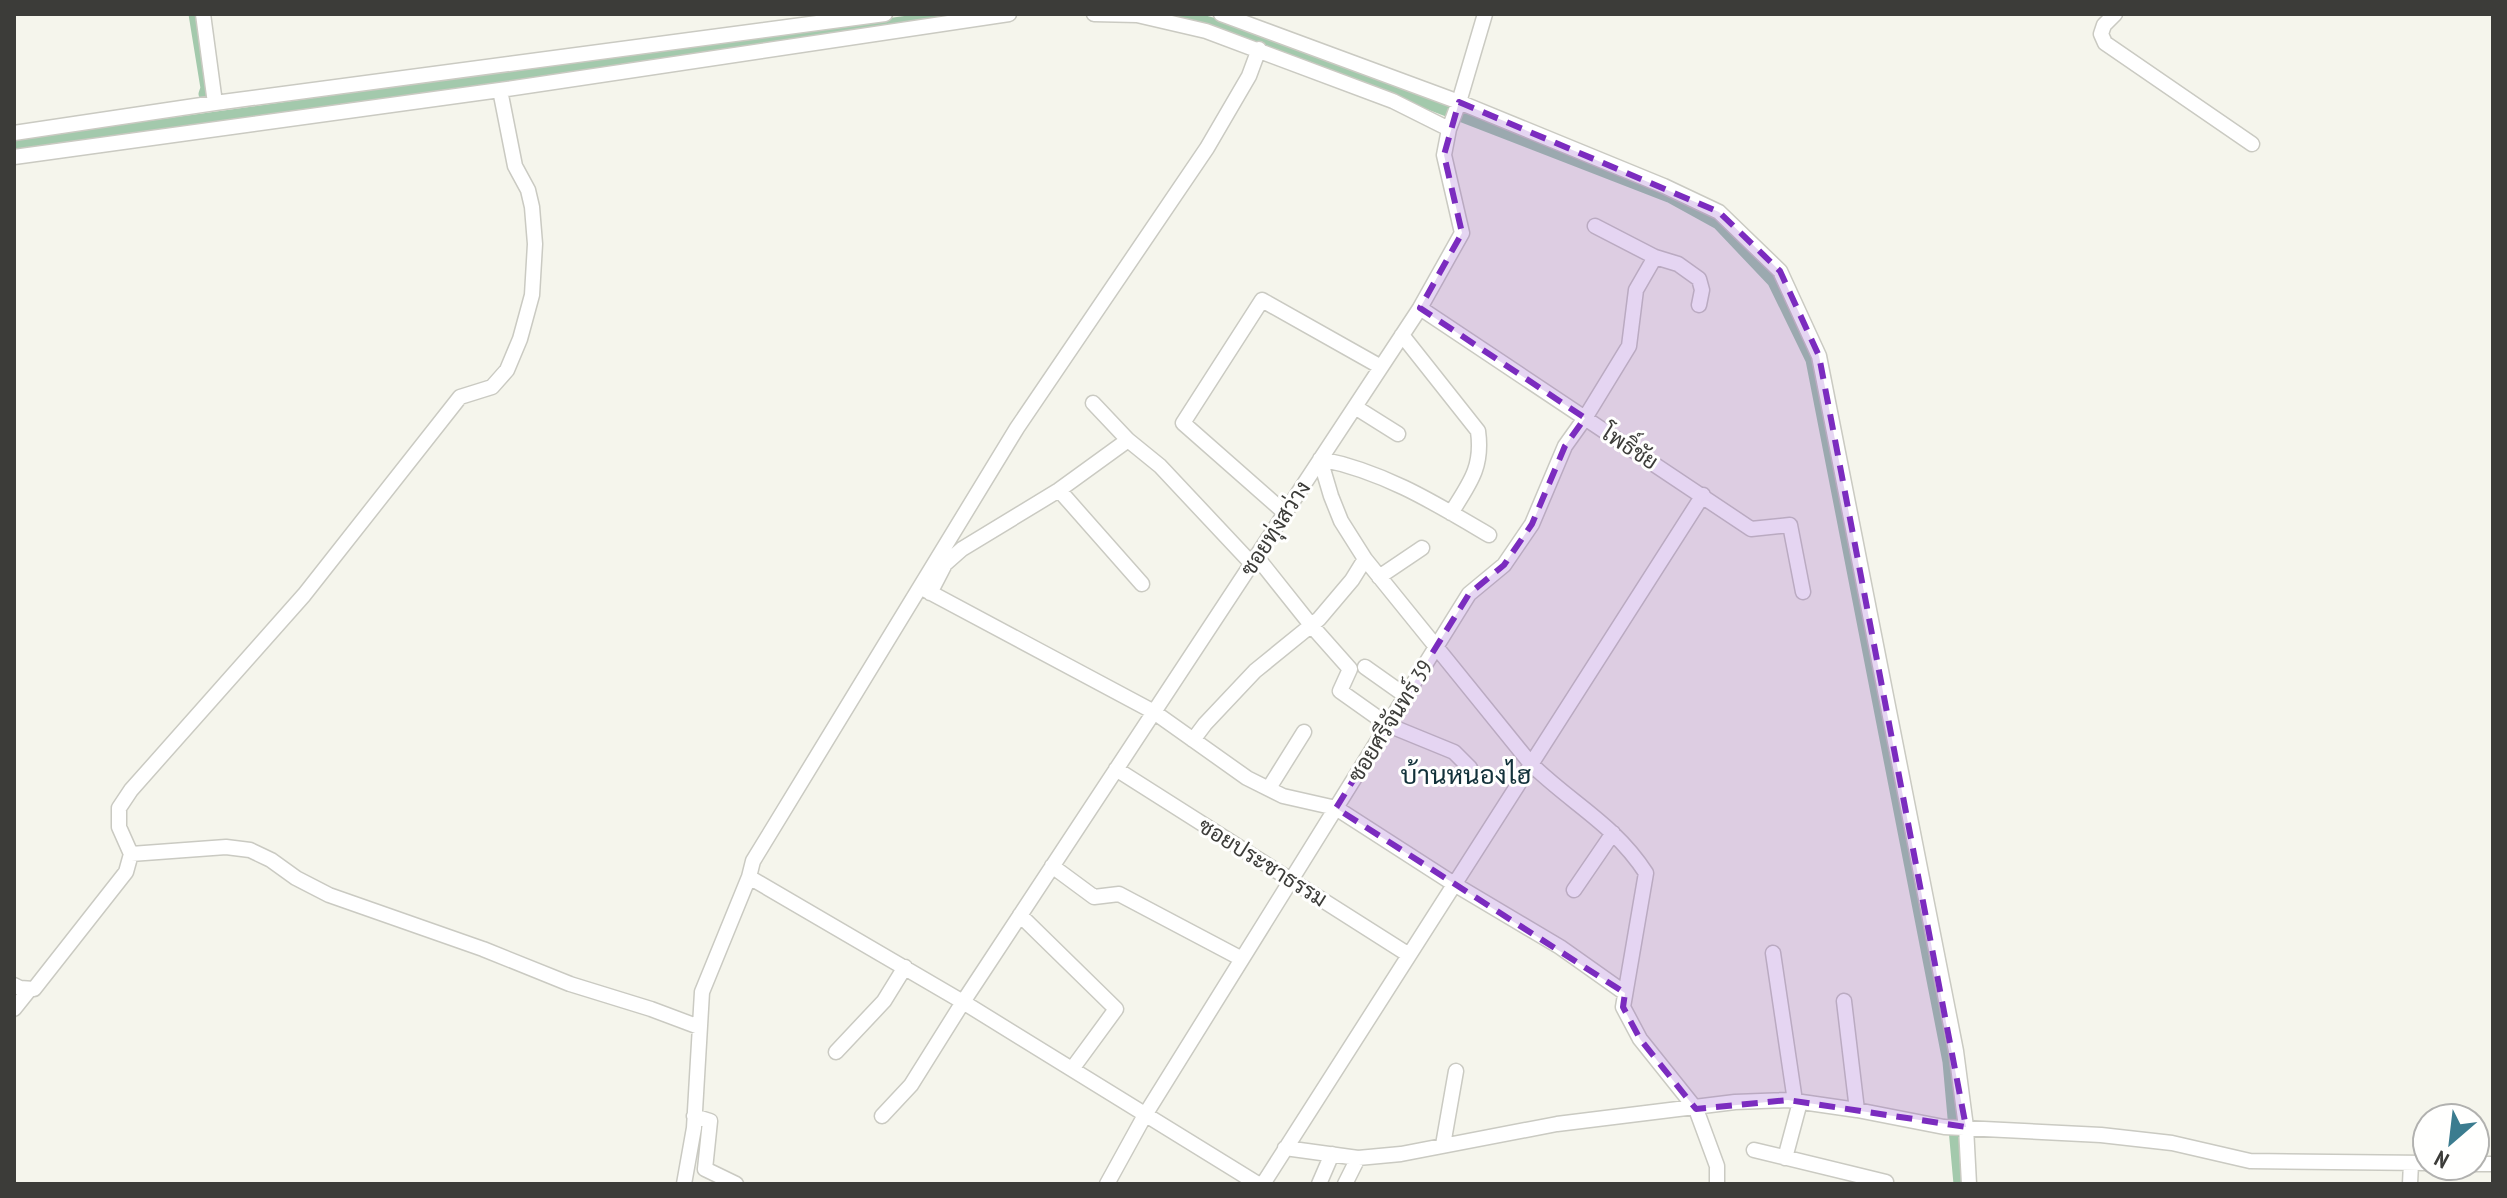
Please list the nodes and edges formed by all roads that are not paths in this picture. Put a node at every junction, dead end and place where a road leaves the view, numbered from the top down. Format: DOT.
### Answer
graph roads {
  1 [pos="203,14"];
  2 [pos="885,14"];
  3 [pos="1009,14"];
  4 [pos="1094,14"];
  5 [pos="1221,14"];
  6 [pos="1485,14"];
  7 [pos="2115,14"];
  8 [pos="1259,49"];
  9 [pos="500,90"];
  10 [pos="215,103"];
  11 [pos="1454,115"];
  12 [pos="14,133"];
  13 [pos="2252,144"];
  14 [pos="14,157"];
  15 [pos="1595,226"];
  16 [pos="1655,257"];
  17 [pos="1699,305"];
  18 [pos="1420,308"];
  19 [pos="1402,335"];
  20 [pos="1381,367"];
  21 [pos="1093,403"];
  22 [pos="1355,407"];
  23 [pos="1585,418"];
  24 [pos="1398,434"];
  25 [pos="1128,440"];
  26 [pos="1320,459"];
  27 [pos="1059,490"];
  28 [pos="1703,495"];
  29 [pos="1284,512"];
  30 [pos="1451,513"];
  31 [pos="1489,535"];
  32 [pos="1422,548"];
  33 [pos="1365,559"];
  34 [pos="1254,560"];
  35 [pos="1379,577"];
  36 [pos="1142,584"];
  37 [pos="925,590"];
  38 [pos="1803,592"];
  39 [pos="1311,625"];
  40 [pos="1437,646"];
  41 [pos="1365,667"];
  42 [pos="1406,696"];
  43 [pos="1154,712"];
  44 [pos="1388,725"];
  45 [pos="1304,732"];
  46 [pos="1193,740"];
  47 [pos="1531,764"];
  48 [pos="1470,768"];
  49 [pos="1116,769"];
  50 [pos="1269,788"];
  51 [pos="1336,808"];
  52 [pos="1613,833"];
  53 [pos="131,854"];
  54 [pos="1052,866"];
  55 [pos="749,877"];
  56 [pos="1291,880"];
  57 [pos="1454,884"];
  58 [pos="1574,890"];
  59 [pos="1020,915"];
  60 [pos="1773,953"];
  61 [pos="1409,955"];
  62 [pos="1242,959"];
  63 [pos="905,967"];
  64 [pos="14,985"];
  65 [pos="30,989"];
  66 [pos="1625,993"];
  67 [pos="1844,1001"];
  68 [pos="963,1002"];
  69 [pos="14,1009"];
  70 [pos="699,1027"];
  71 [pos="836,1052"];
  72 [pos="1072,1069"];
  73 [pos="1456,1071"];
  74 [pos="1798,1101"];
  75 [pos="1696,1109"];
  76 [pos="1857,1110"];
  77 [pos="1145,1115"];
  78 [pos="694,1116"];
  79 [pos="882,1116"];
  80 [pos="1956,1127"];
  81 [pos="1443,1145"];
  82 [pos="1285,1148"];
  83 [pos="1754,1150"];
  84 [pos="1332,1154"];
  85 [pos="1358,1158"];
  86 [pos="1785,1158"];
  87 [pos="2411,1163"];
  88 [pos="1886,1182"];
  89 [pos="684,1184"];
  90 [pos="736,1184"];
  91 [pos="1107,1184"];
  92 [pos="1260,1184"];
  93 [pos="1319,1184"];
  94 [pos="1345,1184"];
  95 [pos="1717,1184"];
  96 [pos="1969,1184"];
  97 [pos="2410,1184"];
  1 -- 10 [label="street"];
  2 -- 10 [label="street"];
  3 -- 9 [label="street"];
  4 -- 8 [label="street"];
  5 -- 11 [label="street"];
  6 -- 11 [label="street, ซอยทุ่งสว่าง"];
  7 -- 13 [label="street"];
  8 -- 11 [label="street"];
  8 -- 37 [label="street"];
  9 -- 14 [label="street"];
  9 -- 53 [label="street"];
  10 -- 12 [label="street"];
  11 -- 18 [label="street, ซอยทุ่งสว่าง"];
  11 -- 80 [label="street"];
  15 -- 16 [label="street"];
  16 -- 17 [label="street"];
  16 -- 23 [label="street, ซอยศรีจันทร์ 39"];
  18 -- 19 [label="street, ซอยทุ่งสว่าง"];
  18 -- 23 [label="street, โพธิ์ชัย"];
  19 -- 20 [label="street, ซอยทุ่งสว่าง"];
  19 -- 30 [label="street"];
  20 -- 22 [label="street, ซอยทุ่งสว่าง"];
  20 -- 29 [label="street"];
  21 -- 25 [label="street"];
  22 -- 24 [label="street"];
  22 -- 26 [label="street, ซอยทุ่งสว่าง"];
  23 -- 28 [label="street, โพธิ์ชัย"];
  23 -- 40 [label="street, ซอยศรีจันทร์ 39"];
  25 -- 27 [label="street"];
  25 -- 34 [label="street"];
  26 -- 29 [label="street, ซอยทุ่งสว่าง"];
  26 -- 30 [label="street"];
  26 -- 33 [label="street"];
  27 -- 36 [label="street"];
  27 -- 37 [label="street"];
  28 -- 38 [label="street, โพธิ์ชัย"];
  28 -- 47 [label="street"];
  29 -- 34 [label="street, ซอยทุ่งสว่าง"];
  30 -- 31 [label="street"];
  32 -- 35 [label="street"];
  33 -- 35 [label="street"];
  33 -- 39 [label="street"];
  34 -- 39 [label="street"];
  34 -- 43 [label="street, ซอยทุ่งสว่าง"];
  35 -- 40 [label="street"];
  37 -- 43 [label="street"];
  37 -- 55 [label="street"];
  39 -- 44 [label="street"];
  39 -- 46 [label="street"];
  40 -- 42 [label="street, ซอยศรีจันทร์ 39"];
  40 -- 47 [label="street"];
  41 -- 42 [label="street"];
  42 -- 44 [label="street, ซอยศรีจันทร์ 39"];
  43 -- 46 [label="street"];
  43 -- 49 [label="street, ซอยทุ่งสว่าง"];
  44 -- 48 [label="street"];
  44 -- 51 [label="street, ซอยศรีจันทร์ 39"];
  45 -- 50 [label="street"];
  46 -- 50 [label="street"];
  47 -- 52 [label="street"];
  47 -- 57 [label="street"];
  49 -- 54 [label="street, ซอยทุ่งสว่าง"];
  49 -- 56 [label="street, ซอยประชาธรรม"];
  50 -- 51 [label="street"];
  51 -- 56 [label="street, ซอยศรีจันทร์ 39"];
  51 -- 57 [label="street"];
  52 -- 58 [label="street"];
  52 -- 66 [label="street"];
  53 -- 65 [label="street"];
  53 -- 70 [label="street"];
  54 -- 59 [label="street, ซอยทุ่งสว่าง"];
  54 -- 62 [label="street"];
  55 -- 63 [label="street"];
  55 -- 70 [label="street"];
  56 -- 61 [label="street, ซอยประชาธรรม"];
  56 -- 62 [label="street, ซอยศรีจันทร์ 39"];
  57 -- 61 [label="street"];
  57 -- 66 [label="street"];
  59 -- 68 [label="street, ซอยทุ่งสว่าง"];
  59 -- 72 [label="street"];
  60 -- 74 [label="street"];
  61 -- 82 [label="street"];
  62 -- 77 [label="street, ซอยศรีจันทร์ 39"];
  63 -- 68 [label="street"];
  63 -- 71 [label="street"];
  64 -- 65 [label="street"];
  65 -- 69 [label="street"];
  66 -- 75 [label="street"];
  67 -- 76 [label="street"];
  68 -- 72 [label="street"];
  68 -- 79 [label="street, ซอยทุ่งสว่าง"];
  70 -- 78 [label="street"];
  72 -- 77 [label="street"];
  73 -- 81 [label="street"];
  74 -- 75 [label="street"];
  74 -- 76 [label="street"];
  74 -- 86 [label="street"];
  75 -- 81 [label="street"];
  75 -- 95 [label="street"];
  76 -- 80 [label="street"];
  77 -- 91 [label="street, ซอยศรีจันทร์ 39"];
  77 -- 92 [label="street"];
  78 -- 89 [label="street"];
  78 -- 90 [label="street"];
  80 -- 87 [label="street"];
  80 -- 96 [label="street"];
  81 -- 85 [label="street"];
  82 -- 84 [label="street"];
  82 -- 92 [label="street"];
  83 -- 86 [label="street"];
  84 -- 85 [label="street"];
  84 -- 93 [label="street"];
  85 -- 94 [label="street"];
  86 -- 88 [label="street"];
  87 -- 97 [label="street"];
}
